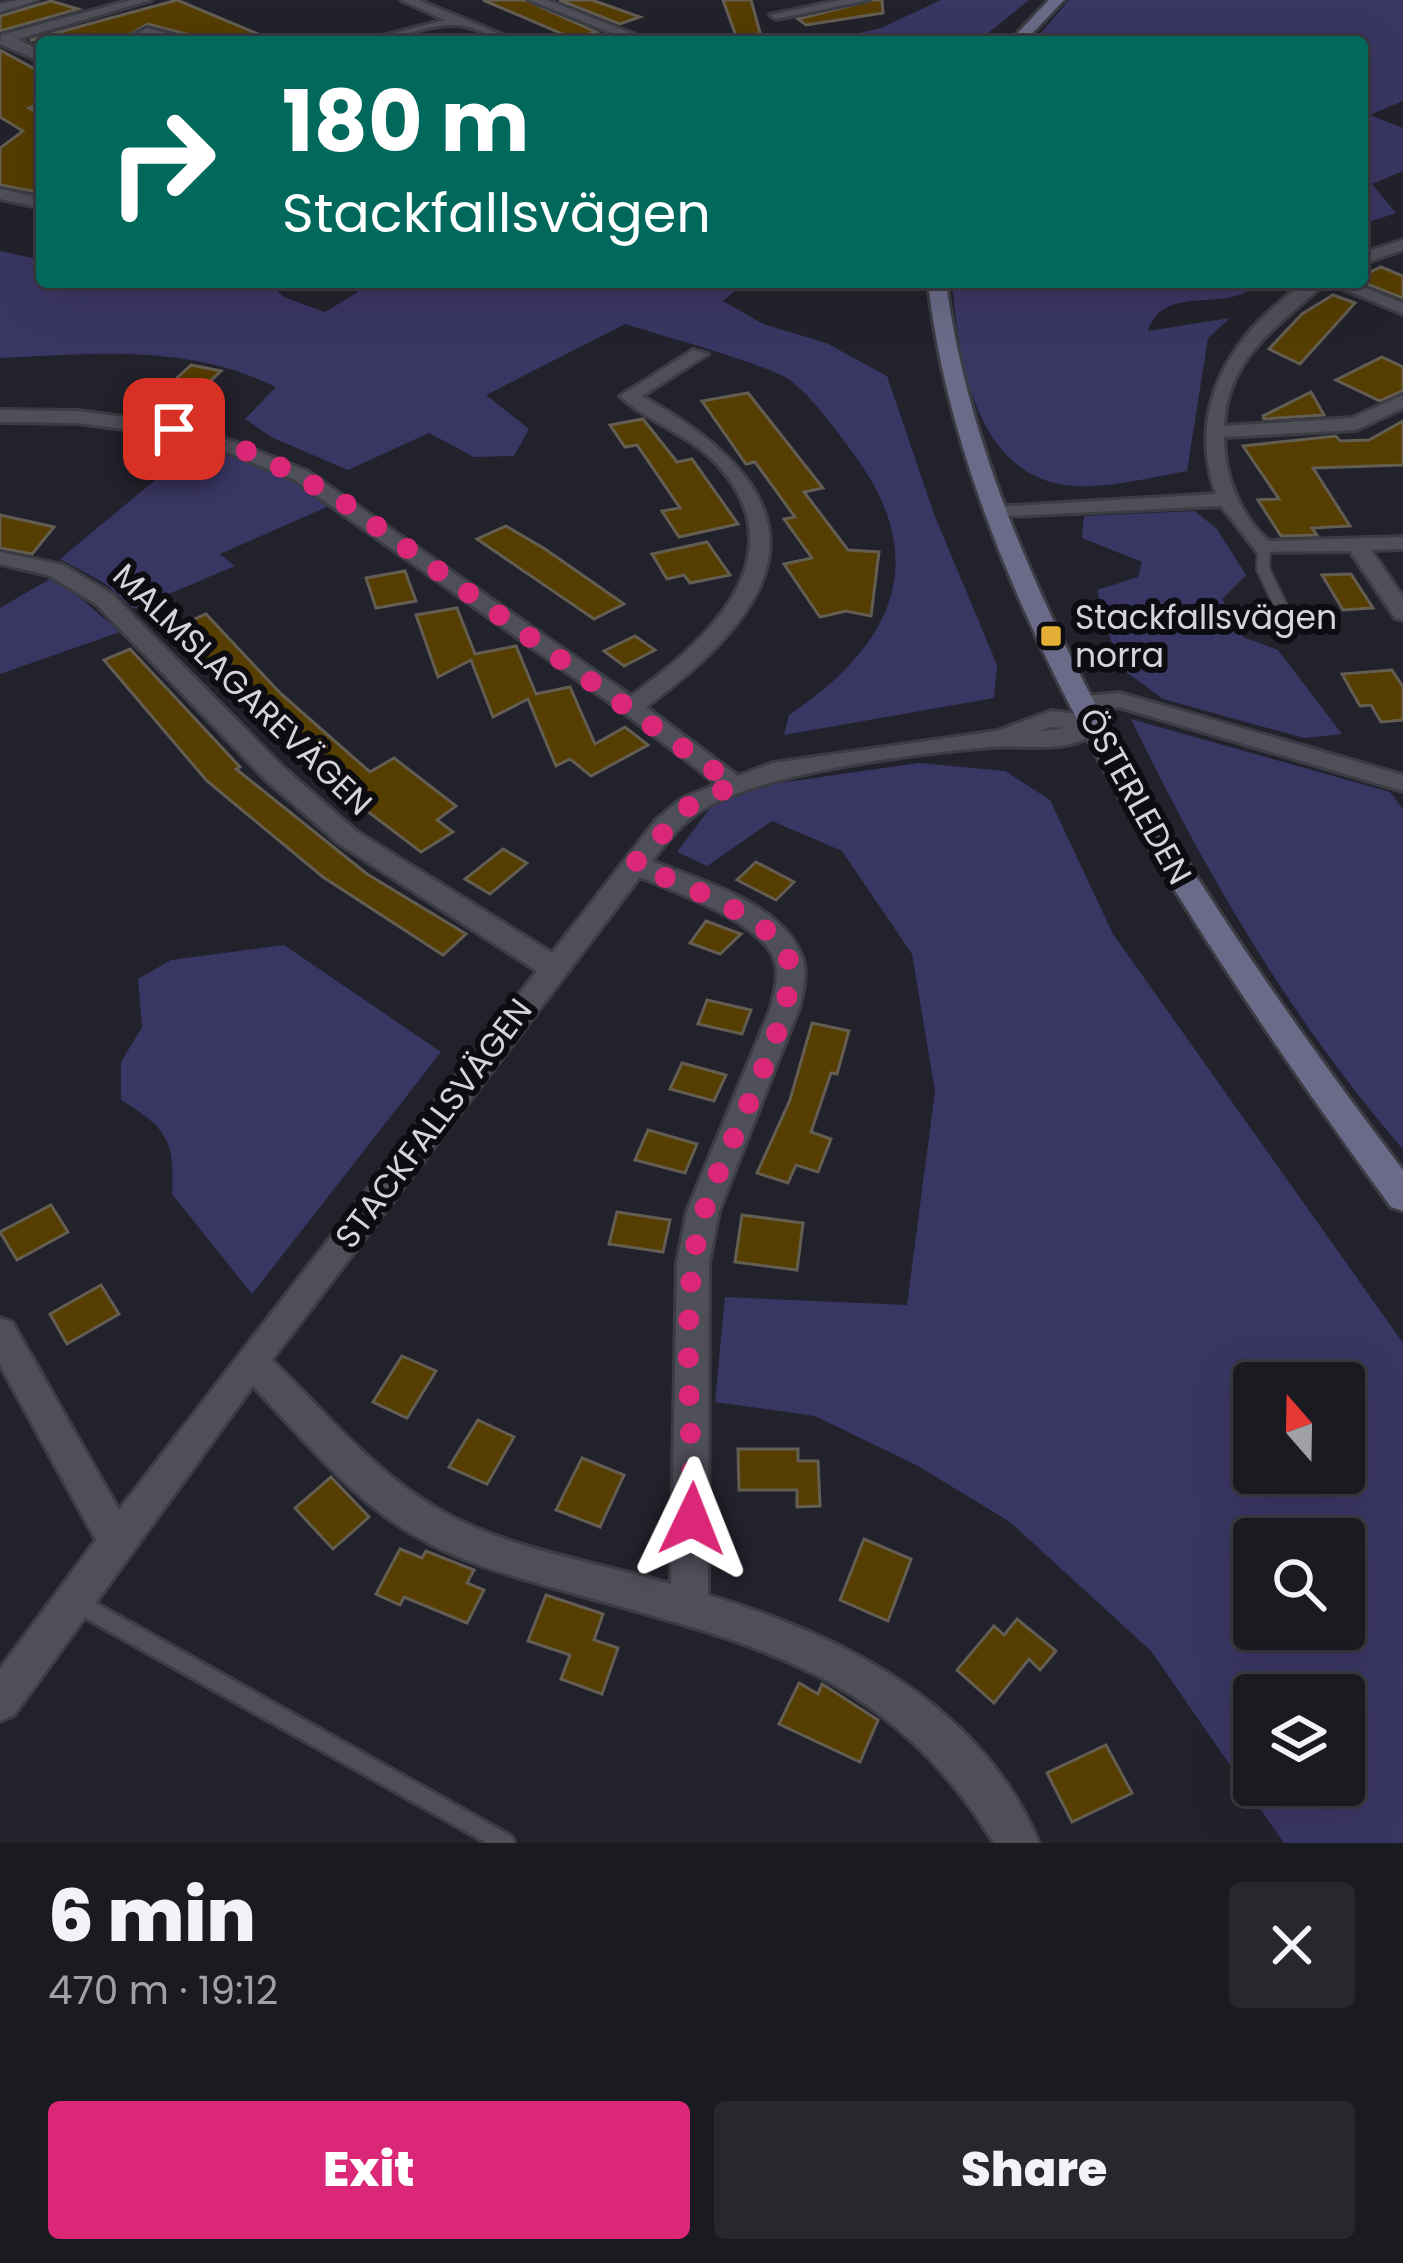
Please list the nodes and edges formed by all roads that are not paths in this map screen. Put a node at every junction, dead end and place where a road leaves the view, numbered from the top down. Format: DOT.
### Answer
graph roads {
  1 [pos="32,0"];
  2 [pos="85,0"];
  3 [pos="145,0"];
  4 [pos="407,0"];
  5 [pos="535,0"];
  6 [pos="770,0"];
  7 [pos="863,0"];
  8 [pos="1057,0"];
  9 [pos="0,8"];
  10 [pos="106,11"];
  11 [pos="459,20"];
  12 [pos="392,36"];
  13 [pos="498,36"];
  14 [pos="631,36"];
  15 [pos="1022,36"];
  16 [pos="3,39"];
  17 [pos="36,55"];
  18 [pos="0,194"];
  19 [pos="36,201"];
  20 [pos="1403,245"];
  21 [pos="1368,258"];
  22 [pos="939,288"];
  23 [pos="1309,288"];
  24 [pos="1351,288"];
  25 [pos="1403,309"];
  26 [pos="699,354"];
  27 [pos="1403,401"];
  28 [pos="0,416"];
  29 [pos="1214,432"];
  30 [pos="1226,500"];
  31 [pos="994,513"];
  32 [pos="1403,543"];
  33 [pos="1358,547"];
  34 [pos="1264,548"];
  35 [pos="0,558"];
  36 [pos="1403,613"];
  37 [pos="1285,615"];
  38 [pos="632,707"];
  39 [pos="1088,714"];
  40 [pos="1403,783"];
  41 [pos="734,785"];
  42 [pos="634,864"];
  43 [pos="553,967"];
  44 [pos="1403,1198"];
  45 [pos="0,1334"];
  46 [pos="251,1361"];
  47 [pos="119,1545"];
  48 [pos="77,1603"];
  49 [pos="688,1608"];
  50 [pos="0,1701"];
  51 [pos="505,1843"];
  52 [pos="1018,1843"];
  1 -- 9 [label="street"];
  2 -- 10 [label="street"];
  3 -- 10 [label="street"];
  4 -- 11 [label="street"];
  5 -- 14 [label="street"];
  6 -- 7 [label="street"];
  8 -- 15 [label="main road"];
  10 -- 16 [label="street"];
  11 -- 12 [label="street"];
  11 -- 13 [label="street"];
  16 -- 17 [label="street"];
  18 -- 19 [label="street"];
  20 -- 21 [label="street"];
  22 -- 31 [label="main road, ÖSTERLEDEN"];
  23 -- 29 [label="street"];
  24 -- 25 [label="street"];
  26 -- 38 [label="street"];
  27 -- 29 [label="street"];
  28 -- 38 [label="street"];
  29 -- 30 [label="street"];
  30 -- 31 [label="street"];
  30 -- 34 [label="street"];
  31 -- 39 [label="main road, ÖSTERLEDEN"];
  32 -- 33 [label="street"];
  33 -- 34 [label="street"];
  33 -- 36 [label="street"];
  34 -- 37 [label="lane"];
  35 -- 43 [label="street, MALMSLAGAREVÄGEN"];
  38 -- 41 [label="street"];
  39 -- 40 [label="street, STACKFALLSVÄGEN"];
  39 -- 41 [label="street, STACKFALLSVÄGEN"];
  39 -- 44 [label="main road, ÖSTERLEDEN"];
  41 -- 42 [label="street, STACKFALLSVÄGEN"];
  42 -- 43 [label="street, STACKFALLSVÄGEN"];
  42 -- 49 [label="street"];
  43 -- 46 [label="street, STACKFALLSVÄGEN"];
  45 -- 47 [label="street"];
  46 -- 47 [label="street, STACKFALLSVÄGEN"];
  46 -- 49 [label="street"];
  47 -- 48 [label="street, STACKFALLSVÄGEN"];
  48 -- 50 [label="street, STACKFALLSVÄGEN"];
  48 -- 51 [label="lane"];
  49 -- 52 [label="street"];
}
